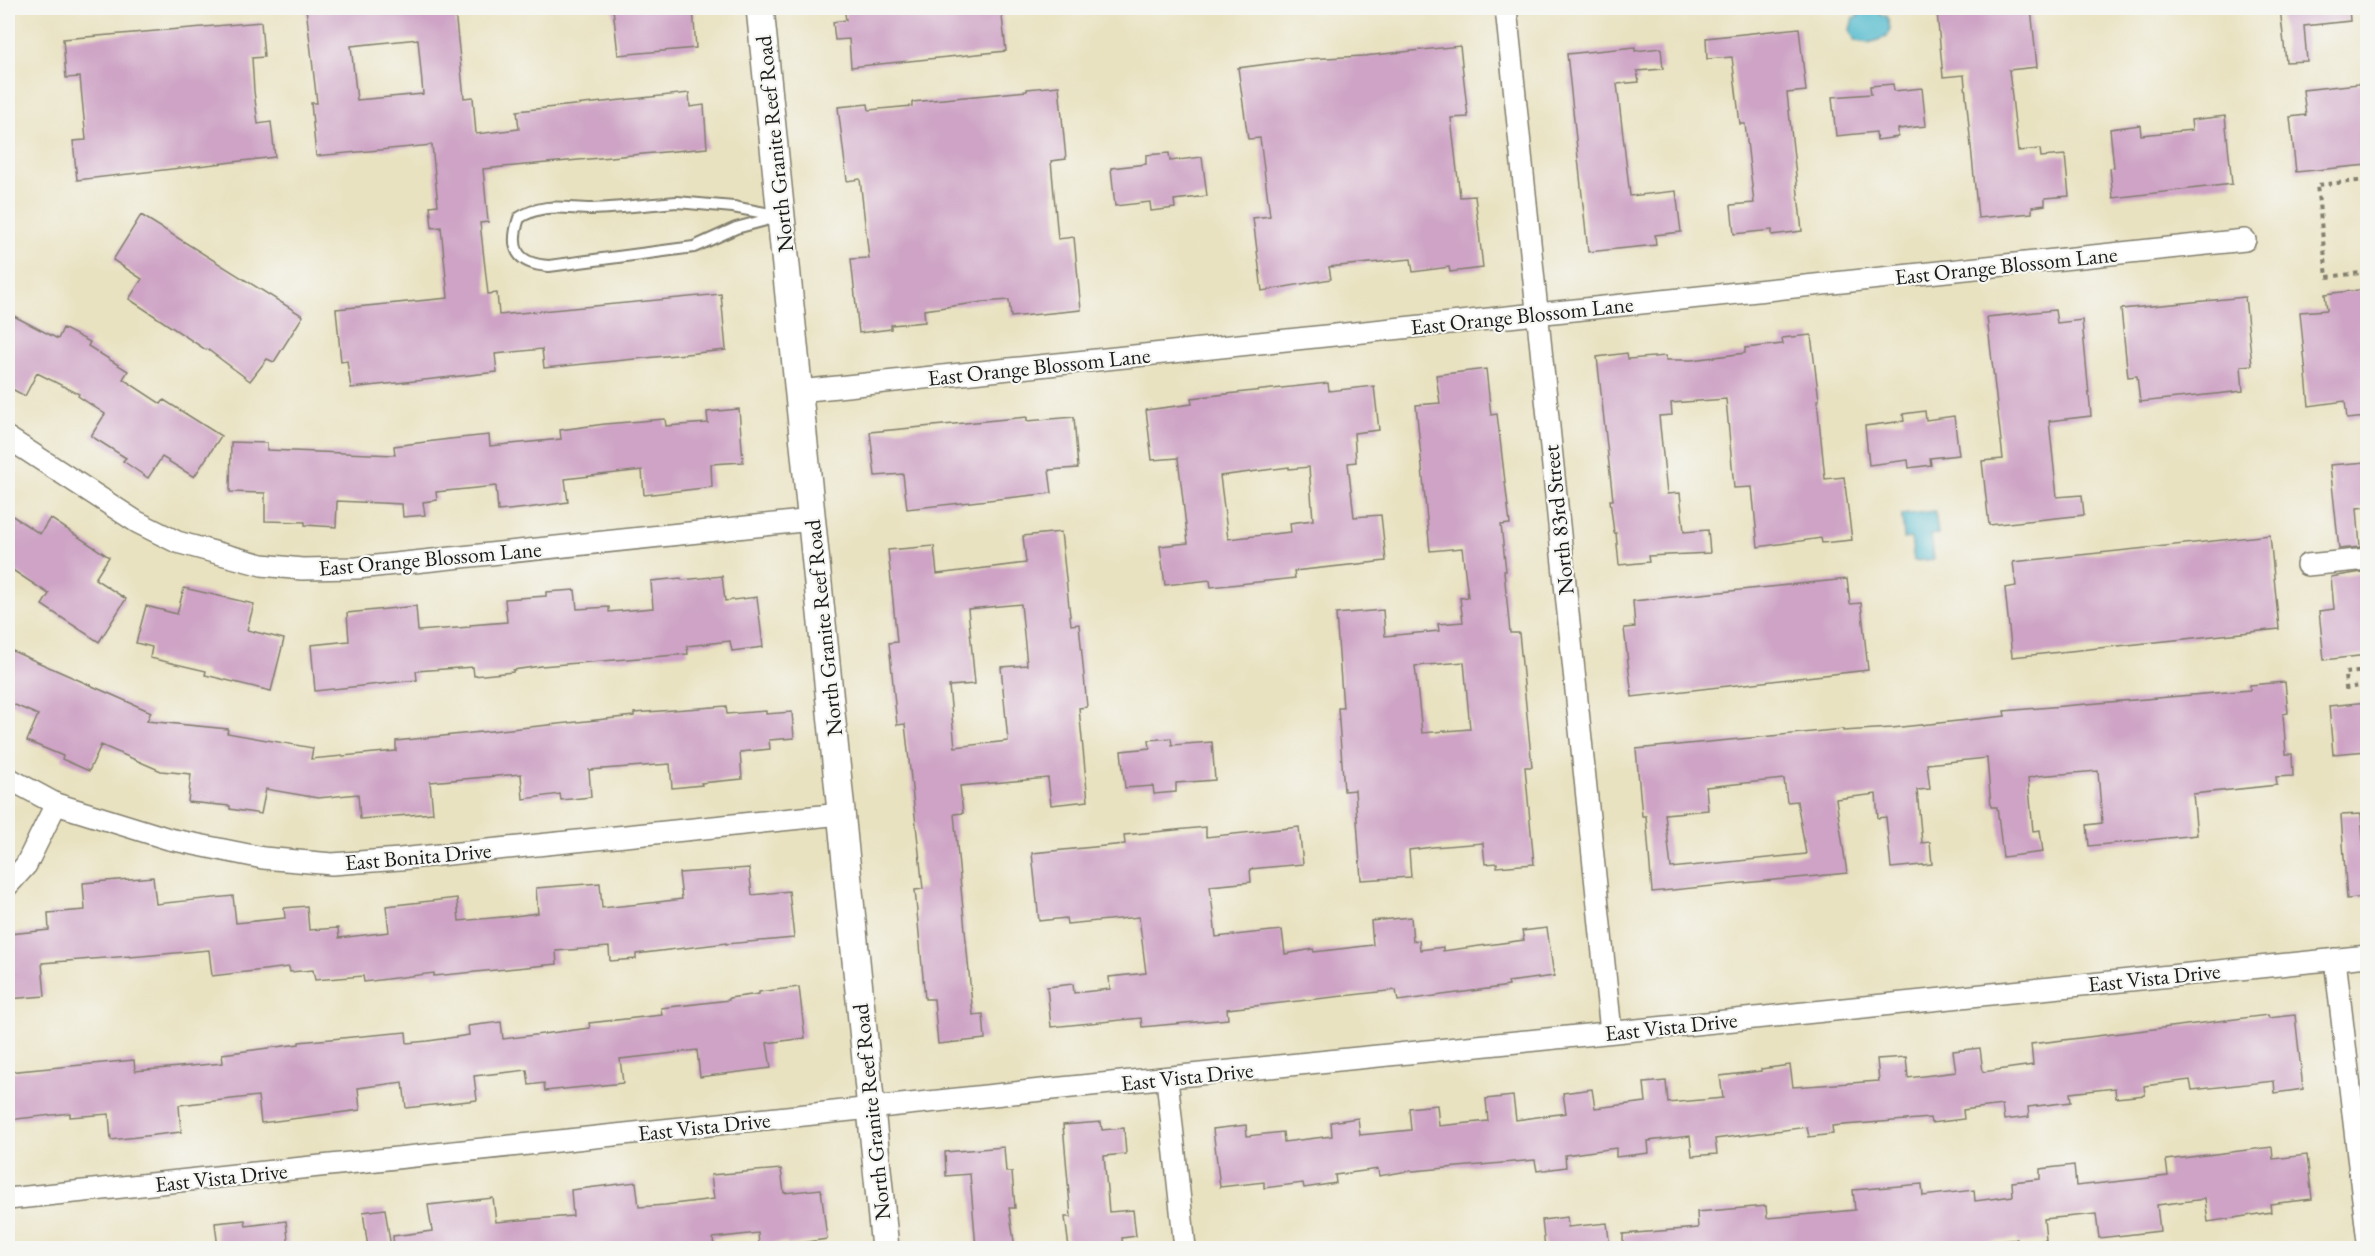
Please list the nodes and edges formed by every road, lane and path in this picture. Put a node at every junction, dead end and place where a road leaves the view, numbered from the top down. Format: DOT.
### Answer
graph roads {
  1 [pos="760,8"];
  2 [pos="1506,8"];
  3 [pos="2367,180"];
  4 [pos="781,216"];
  5 [pos="2245,240"];
  6 [pos="2367,272"];
  7 [pos="1537,314"];
  8 [pos="799,391"];
  9 [pos="8,438"];
  10 [pos="812,520"];
  11 [pos="2367,559"];
  12 [pos="2307,564"];
  13 [pos="2367,671"];
  14 [pos="2367,686"];
  15 [pos="8,778"];
  16 [pos="56,804"];
  17 [pos="841,814"];
  18 [pos="8,885"];
  19 [pos="2367,956"];
  20 [pos="2336,959"];
  21 [pos="1611,1032"];
  22 [pos="1167,1079"];
  23 [pos="871,1109"];
  24 [pos="8,1199"];
  25 [pos="2367,1242"];
  26 [pos="885,1248"];
  27 [pos="1185,1248"];
  1 -- 4 [label="street, North Granite Reef Road"];
  2 -- 7 [label="street, North 83rd Street"];
  3 -- 6 [label="path"];
  4 -- 4 [label="lane"];
  4 -- 8 [label="street, North Granite Reef Road"];
  5 -- 7 [label="street, East Orange Blossom Lane"];
  7 -- 8 [label="street, East Orange Blossom Lane"];
  7 -- 21 [label="street, North 83rd Street"];
  8 -- 10 [label="street, North Granite Reef Road"];
  9 -- 10 [label="street, East Orange Blossom Lane"];
  10 -- 17 [label="street, North Granite Reef Road"];
  11 -- 12 [label="street"];
  13 -- 14 [label="path"];
  15 -- 16 [label="street, East Bonita Drive"];
  16 -- 17 [label="street, East Bonita Drive"];
  16 -- 18 [label="street"];
  17 -- 23 [label="street, North Granite Reef Road"];
  19 -- 20 [label="street, East Vista Drive"];
  20 -- 21 [label="street, East Vista Drive"];
  20 -- 25 [label="street"];
  21 -- 22 [label="street, East Vista Drive"];
  22 -- 23 [label="street, East Vista Drive"];
  22 -- 27 [label="street"];
  23 -- 24 [label="street, East Vista Drive"];
  23 -- 26 [label="street, North Granite Reef Road"];
}
